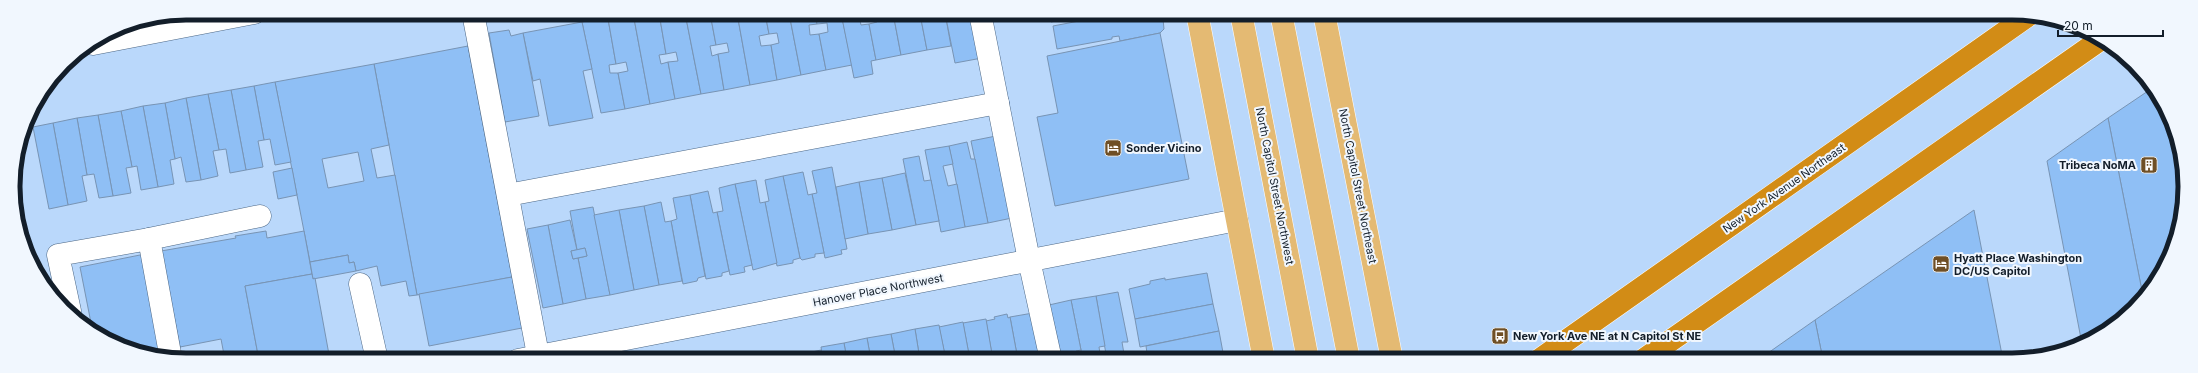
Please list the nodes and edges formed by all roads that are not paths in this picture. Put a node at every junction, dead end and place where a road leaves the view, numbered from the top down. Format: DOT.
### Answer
graph roads {
  1 [pos="213,20"];
  2 [pos="474,20"];
  3 [pos="981,20"];
  4 [pos="1198,20"];
  5 [pos="1242,20"];
  6 [pos="1282,20"];
  7 [pos="1325,20"];
  8 [pos="2022,20"];
  9 [pos="106,40"];
  10 [pos="2096,43"];
  11 [pos="998,103"];
  12 [pos="508,195"];
  13 [pos="260,216"];
  14 [pos="1237,220"];
  15 [pos="149,239"];
  16 [pos="1029,260"];
  17 [pos="360,284"];
  18 [pos="68,303"];
  19 [pos="170,352"];
  20 [pos="375,353"];
  21 [pos="531,353"];
  22 [pos="557,353"];
  23 [pos="1049,353"];
  24 [pos="1263,353"];
  25 [pos="1307,353"];
  26 [pos="1348,353"];
  27 [pos="1391,353"];
  28 [pos="1549,353"];
  29 [pos="1652,353"];
  1 -- 9 [label="street"];
  2 -- 12 [label="street"];
  3 -- 11 [label="street"];
  4 -- 14 [label="main road"];
  5 -- 25 [label="main road, North Capitol Street Northwest"];
  6 -- 26 [label="main road"];
  7 -- 27 [label="main road, North Capitol Street Northeast"];
  8 -- 28 [label="highway, New York Avenue Northeast"];
  10 -- 29 [label="highway"];
  11 -- 12 [label="street"];
  11 -- 16 [label="street"];
  12 -- 21 [label="street"];
  13 -- 15 [label="street"];
  14 -- 16 [label="street, Hanover Place Northwest"];
  14 -- 24 [label="main road"];
  15 -- 18 [label="street"];
  15 -- 19 [label="street"];
  16 -- 22 [label="street, Hanover Place Northwest"];
  16 -- 23 [label="street"];
  17 -- 20 [label="street"];
}
